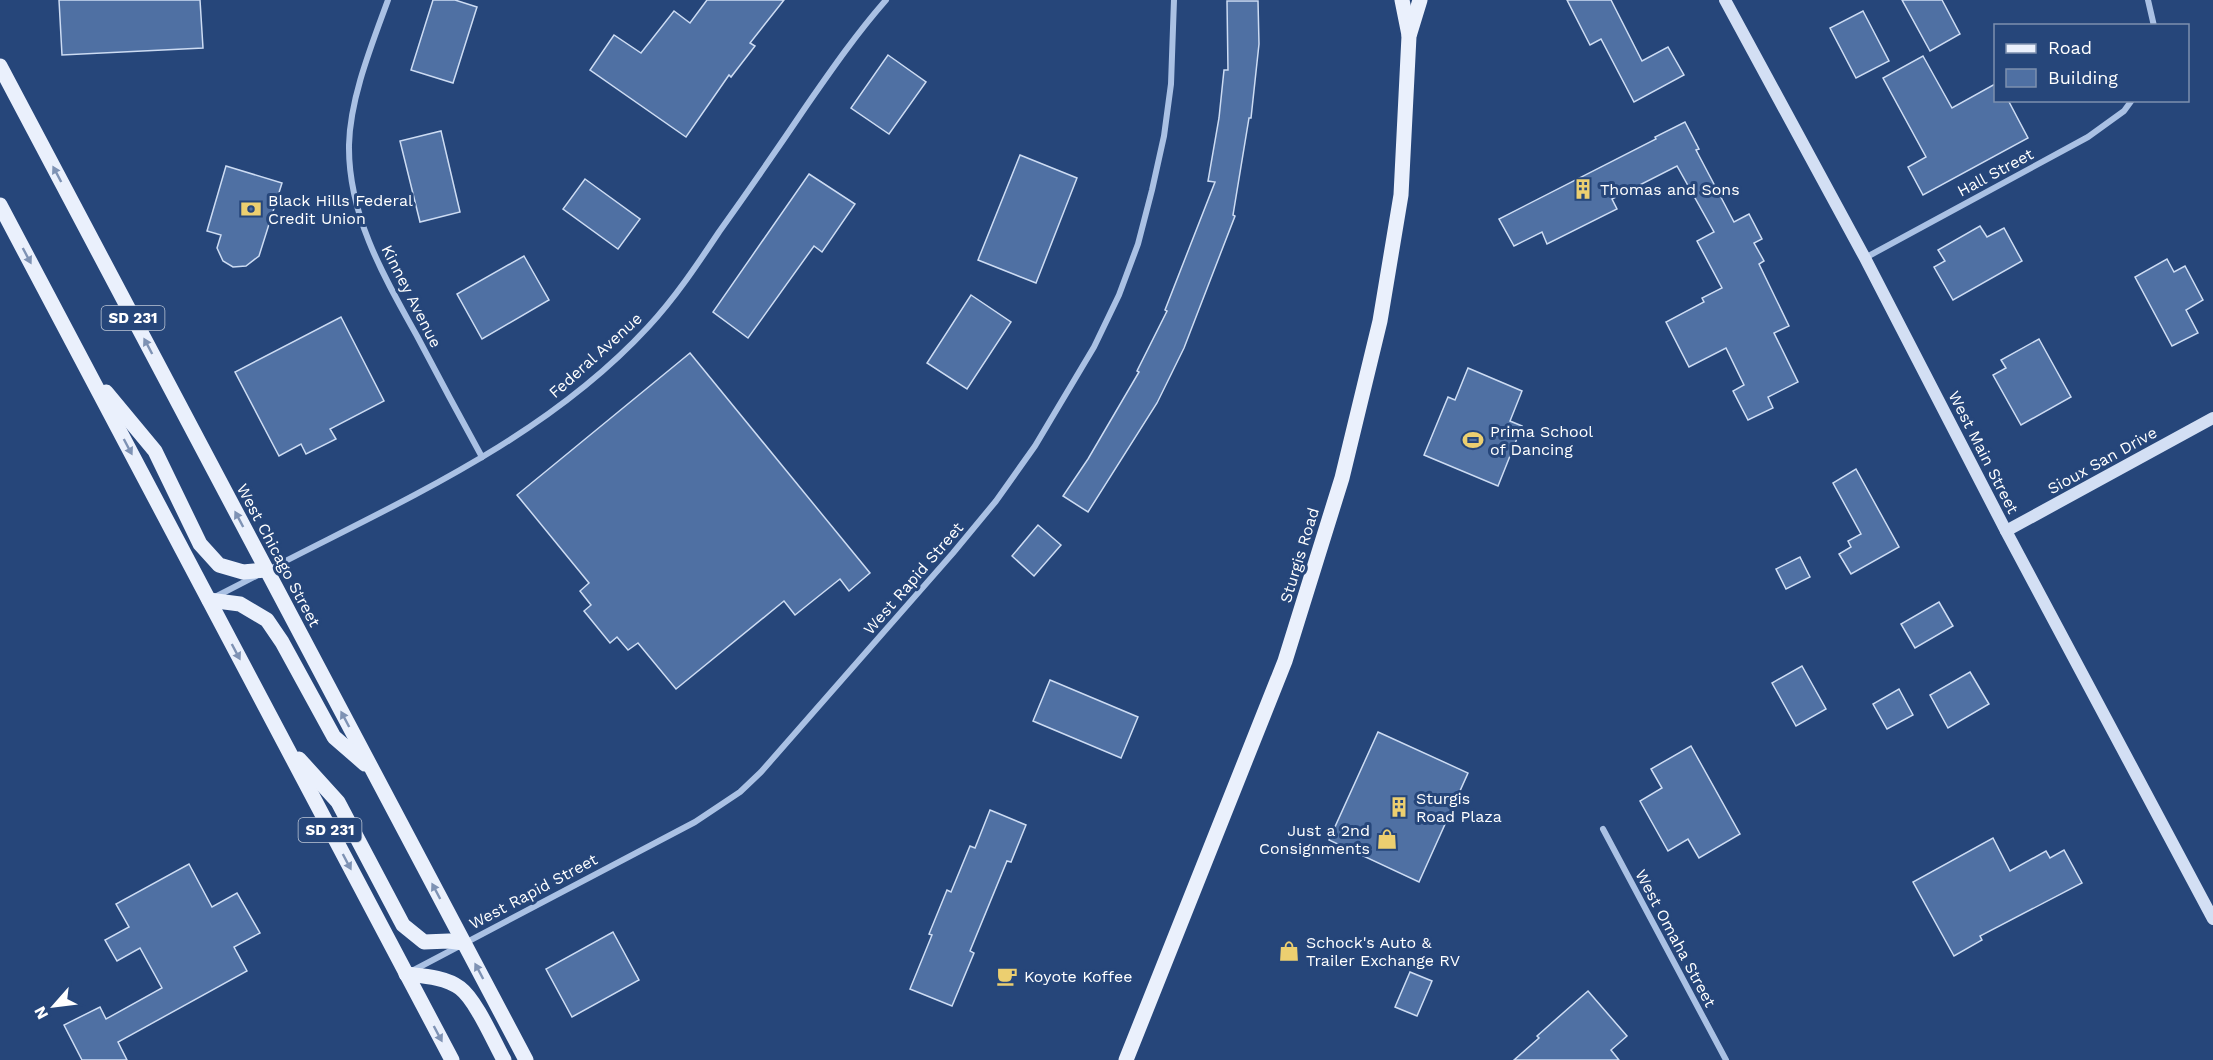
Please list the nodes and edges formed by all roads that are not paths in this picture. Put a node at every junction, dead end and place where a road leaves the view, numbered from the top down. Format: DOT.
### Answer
graph roads {
  1 [pos="388,0"];
  2 [pos="886,0"];
  3 [pos="1174,0"];
  4 [pos="1402,0"];
  5 [pos="1420,0"];
  6 [pos="1725,0"];
  7 [pos="2148,0"];
  8 [pos="2154,24"];
  9 [pos="1409,36"];
  10 [pos="0,66"];
  11 [pos="0,80"];
  12 [pos="2131,102"];
  13 [pos="20,105"];
  14 [pos="0,205"];
  15 [pos="1865,258"];
  16 [pos="86,366"];
  17 [pos="2213,418"];
  18 [pos="482,457"];
  19 [pos="2006,531"];
  20 [pos="266,570"];
  21 [pos="209,600"];
  22 [pos="283,741"];
  23 [pos="372,770"];
  24 [pos="1603,829"];
  25 [pos="2209,902"];
  26 [pos="2213,919"];
  27 [pos="464,943"];
  28 [pos="406,974"];
  29 [pos="452,1060"];
  30 [pos="504,1060"];
  31 [pos="526,1060"];
  32 [pos="1126,1060"];
  33 [pos="1726,1060"];
  1 -- 18 [label="street, Kinney Avenue"];
  2 -- 18 [label="street, Federal Avenue"];
  3 -- 27 [label="street, West Rapid Street"];
  4 -- 9 [label="main road, Sturgis Road"];
  5 -- 9 [label="main road, Sturgis Road"];
  6 -- 15 [label="street, West Main Street"];
  7 -- 8 [label="street"];
  9 -- 32 [label="main road, Sturgis Road"];
  10 -- 13 [label="main road, West Chicago Street / SD 231"];
  11 -- 13 [label="main road"];
  12 -- 15 [label="street, Hall Street"];
  20 -- 13 [label="main road, West Chicago Street / SD 231, one-way"];
  14 -- 16 [label="main road, SD 231, one-way"];
  15 -- 19 [label="street, West Main Street"];
  16 -- 20 [label="main road"];
  16 -- 21 [label="main road, SD 231, one-way"];
  17 -- 19 [label="street, Sioux San Drive"];
  18 -- 20 [label="street, Federal Avenue"];
  19 -- 25 [label="street, West Main Street"];
  20 -- 21 [label="street, Federal Avenue"];
  23 -- 20 [label="main road, West Chicago Street / SD 231, one-way"];
  21 -- 22 [label="main road, SD 231, one-way"];
  21 -- 23 [label="main road"];
  22 -- 27 [label="main road"];
  22 -- 28 [label="main road, SD 231, one-way"];
  27 -- 23 [label="main road, West Chicago Street / SD 231, one-way"];
  24 -- 33 [label="street, West Omaha Street"];
  25 -- 26 [label="street, West Main Street"];
  27 -- 28 [label="street, West Rapid Street"];
  31 -- 27 [label="main road, West Chicago Street / SD 231, one-way"];
  28 -- 29 [label="main road, SD 231, one-way"];
  28 -- 30 [label="main road"];
}
